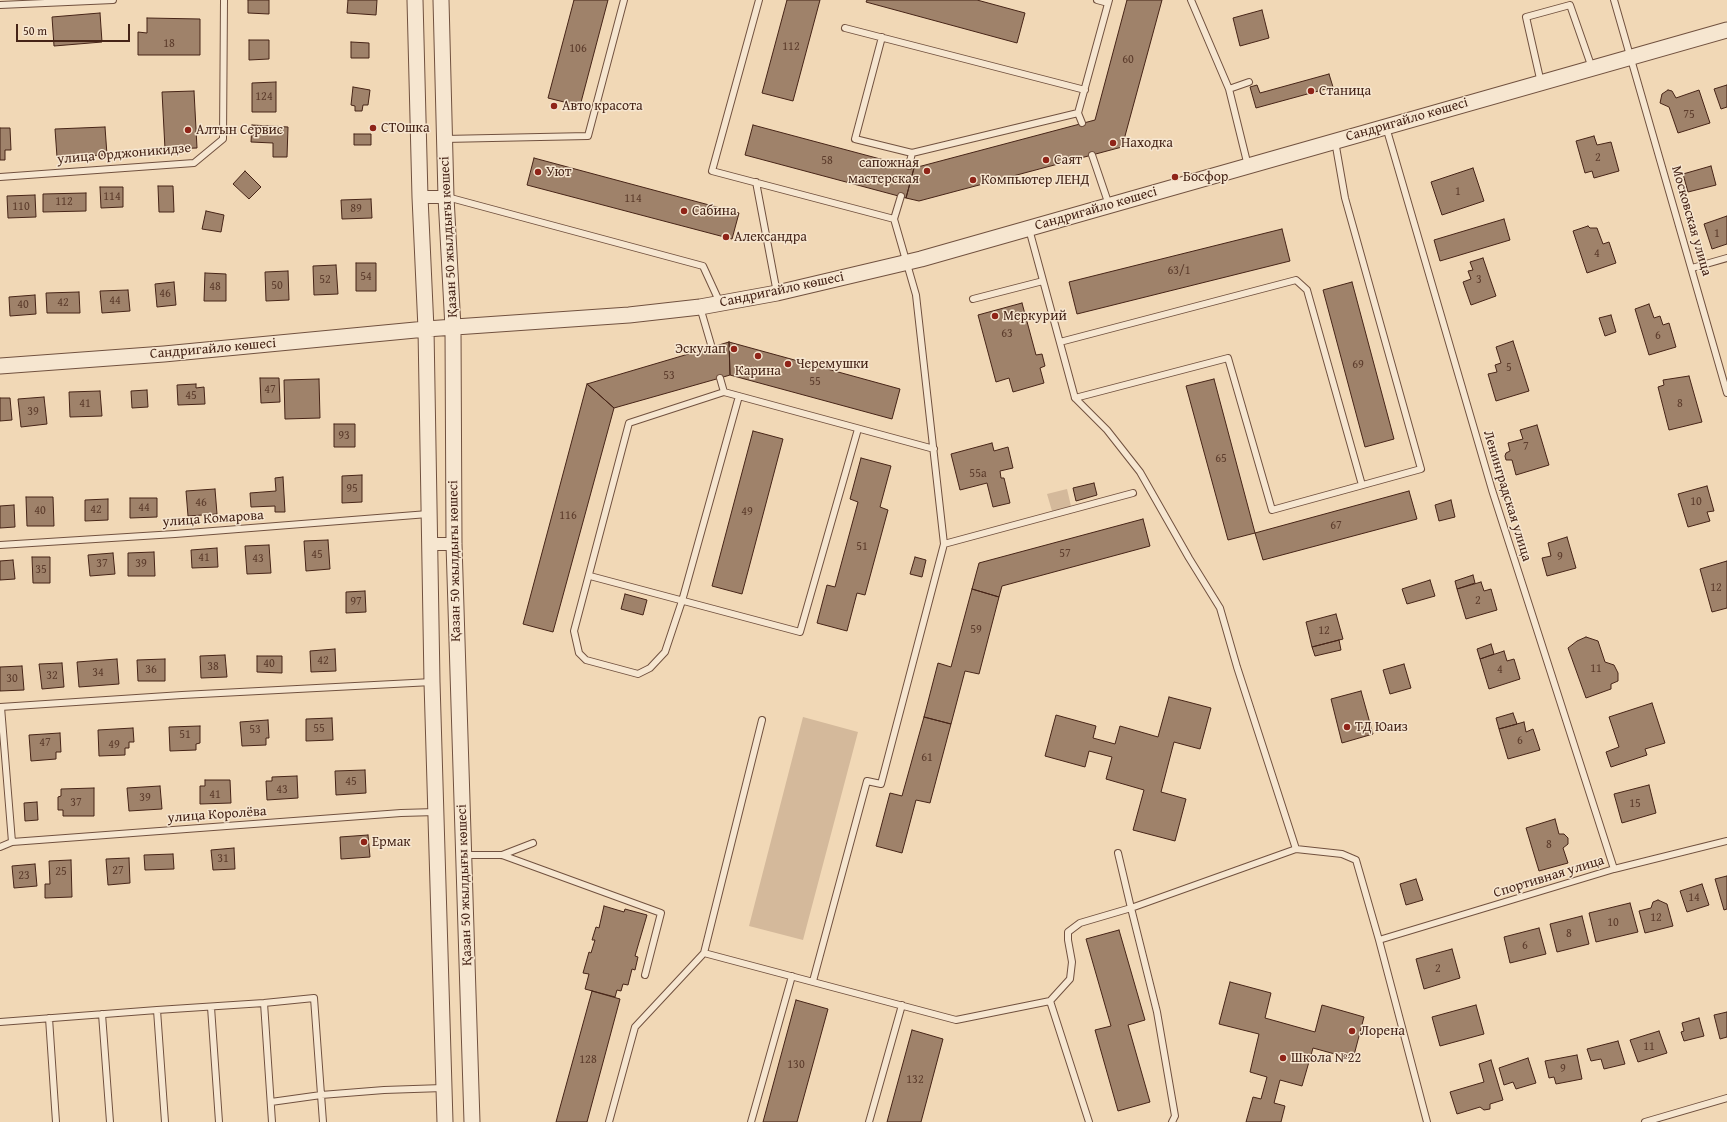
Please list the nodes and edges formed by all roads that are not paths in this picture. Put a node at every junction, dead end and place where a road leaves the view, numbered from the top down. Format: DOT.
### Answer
graph roads {
  1 [pos="113,0"];
  2 [pos="224,0"];
  3 [pos="415,0"];
  4 [pos="441,0"];
  5 [pos="624,0"];
  6 [pos="759,0"];
  7 [pos="1096,0"];
  8 [pos="1191,0"];
  9 [pos="1614,0"];
  10 [pos="1108,2"];
  11 [pos="0,5"];
  12 [pos="846,28"];
  13 [pos="1727,30"];
  14 [pos="882,37"];
  15 [pos="1632,56"];
  16 [pos="1592,68"];
  17 [pos="1249,82"];
  18 [pos="1540,83"];
  19 [pos="1228,89"];
  20 [pos="1085,90"];
  21 [pos="1078,113"];
  22 [pos="1082,123"];
  23 [pos="1386,126"];
  24 [pos="444,139"];
  25 [pos="1334,141"];
  26 [pos="912,153"];
  27 [pos="1092,155"];
  28 [pos="909,166"];
  29 [pos="1248,166"];
  30 [pos="0,177"];
  31 [pos="756,182"];
  32 [pos="901,196"];
  33 [pos="420,197"];
  34 [pos="446,197"];
  35 [pos="1109,205"];
  36 [pos="894,219"];
  37 [pos="1029,228"];
  38 [pos="1727,258"];
  39 [pos="907,263"];
  40 [pos="1692,268"];
  41 [pos="1043,281"];
  42 [pos="777,293"];
  43 [pos="973,299"];
  44 [pos="720,303"];
  45 [pos="700,307"];
  46 [pos="453,328"];
  47 [pos="426,329"];
  48 [pos="1060,342"];
  49 [pos="712,348"];
  50 [pos="0,366"];
  51 [pos="720,378"];
  52 [pos="724,392"];
  53 [pos="1727,393"];
  54 [pos="738,396"];
  55 [pos="1076,398"];
  56 [pos="858,429"];
  57 [pos="934,449"];
  58 [pos="1362,486"];
  59 [pos="1133,493"];
  60 [pos="428,514"];
  61 [pos="430,544"];
  62 [pos="454,544"];
  63 [pos="944,544"];
  64 [pos="0,545"];
  65 [pos="590,576"];
  66 [pos="682,601"];
  67 [pos="432,682"];
  68 [pos="0,707"];
  69 [pos="762,720"];
  70 [pos="436,812"];
  71 [pos="1727,841"];
  72 [pos="12,842"];
  73 [pos="533,843"];
  74 [pos="0,847"];
  75 [pos="1296,849"];
  76 [pos="1118,853"];
  77 [pos="464,855"];
  78 [pos="502,855"];
  79 [pos="1614,869"];
  80 [pos="1131,908"];
  81 [pos="1379,940"];
  82 [pos="704,953"];
  83 [pos="645,976"];
  84 [pos="792,976"];
  85 [pos="813,981"];
  86 [pos="1050,1001"];
  87 [pos="264,1003"];
  88 [pos="902,1005"];
  89 [pos="211,1007"];
  90 [pos="157,1010"];
  91 [pos="102,1014"];
  92 [pos="49,1018"];
  93 [pos="0,1022"];
  94 [pos="443,1088"];
  95 [pos="321,1095"];
  96 [pos="1727,1098"];
  97 [pos="271,1102"];
  98 [pos="56,1122"];
  99 [pos="110,1122"];
  100 [pos="165,1122"];
  101 [pos="219,1122"];
  102 [pos="272,1122"];
  103 [pos="323,1122"];
  104 [pos="446,1122"];
  105 [pos="472,1122"];
  106 [pos="608,1122"];
  107 [pos="751,1122"];
  108 [pos="869,1122"];
  109 [pos="1089,1122"];
  110 [pos="1172,1122"];
  111 [pos="1427,1122"];
  112 [pos="1645,1122"];
  1 -- 11 [label="lane"];
  2 -- 30 [label="lane, улица Орджоникидзе"];
  3 -- 33 [label="street, Қазан 50 жылдығы көшесі"];
  4 -- 24 [label="street, Қазан 50 жылдығы көшесі"];
  5 -- 24 [label="lane"];
  6 -- 31 [label="lane"];
  7 -- 10 [label="lane"];
  8 -- 19 [label="lane"];
  9 -- 15 [label="lane, Московская улица"];
  10 -- 20 [label="lane"];
  12 -- 14 [label="lane"];
  13 -- 15 [label="street, Сандригайло көшесі"];
  14 -- 20 [label="lane"];
  14 -- 26 [label="lane"];
  15 -- 16 [label="street, Сандригайло көшесі"];
  15 -- 40 [label="lane, Московская улица"];
  16 -- 18 [label="street, Сандригайло көшесі"];
  16 -- 18 [label="lane"];
  17 -- 19 [label="lane"];
  18 -- 23 [label="street, Сандригайло көшесі"];
  19 -- 29 [label="lane"];
  20 -- 21 [label="lane"];
  21 -- 22 [label="lane"];
  21 -- 26 [label="lane"];
  23 -- 25 [label="street, Сандригайло көшесі"];
  23 -- 79 [label="lane, Ленинградская улица"];
  24 -- 34 [label="street, Қазан 50 жылдығы көшесі"];
  25 -- 29 [label="street, Сандригайло көшесі"];
  25 -- 58 [label="lane"];
  26 -- 28 [label="lane"];
  27 -- 35 [label="lane"];
  29 -- 35 [label="street, Сандригайло көшесі"];
  31 -- 36 [label="lane"];
  31 -- 42 [label="lane"];
  32 -- 36 [label="lane"];
  33 -- 34 [label="street"];
  33 -- 47 [label="street, Қазан 50 жылдығы көшесі"];
  34 -- 44 [label="lane"];
  34 -- 46 [label="street, Қазан 50 жылдығы көшесі"];
  35 -- 37 [label="street, Сандригайло көшесі"];
  36 -- 39 [label="lane"];
  37 -- 39 [label="street, Сандригайло көшесі"];
  37 -- 41 [label="lane"];
  38 -- 40 [label="lane"];
  39 -- 42 [label="street, Сандригайло көшесі"];
  39 -- 57 [label="lane"];
  40 -- 53 [label="lane, Московская улица"];
  41 -- 43 [label="lane"];
  41 -- 48 [label="lane"];
  42 -- 44 [label="street, Сандригайло көшесі"];
  44 -- 45 [label="street, Сандригайло көшесі"];
  45 -- 46 [label="street, Сандригайло көшесі"];
  45 -- 49 [label="lane"];
  46 -- 47 [label="street, Сандригайло көшесі"];
  46 -- 62 [label="street, Қазан 50 жылдығы көшесі"];
  47 -- 50 [label="street, Сандригайло көшесі"];
  47 -- 60 [label="street, Қазан 50 жылдығы көшесі"];
  48 -- 55 [label="lane"];
  48 -- 58 [label="lane"];
  51 -- 52 [label="lane"];
  52 -- 54 [label="lane"];
  52 -- 65 [label="lane"];
  54 -- 56 [label="lane"];
  54 -- 66 [label="lane"];
  55 -- 58 [label="lane"];
  55 -- 75 [label="lane"];
  56 -- 57 [label="lane"];
  56 -- 66 [label="lane"];
  57 -- 63 [label="lane"];
  59 -- 63 [label="lane"];
  60 -- 61 [label="street, Қазан 50 жылдығы көшесі"];
  60 -- 64 [label="lane, улица Комарова"];
  61 -- 62 [label="street"];
  61 -- 67 [label="street, Қазан 50 жылдығы көшесі"];
  62 -- 77 [label="street, Қазан 50 жылдығы көшесі"];
  63 -- 85 [label="lane"];
  65 -- 66 [label="lane"];
  65 -- 66 [label="lane"];
  67 -- 68 [label="lane"];
  67 -- 70 [label="street, Қазан 50 жылдығы көшесі"];
  68 -- 72 [label="lane"];
  69 -- 82 [label="lane"];
  70 -- 72 [label="lane, улица Королёва"];
  70 -- 94 [label="street, Қазан 50 жылдығы көшесі"];
  71 -- 79 [label="lane, Спортивная улица"];
  72 -- 74 [label="lane, улица Королёва"];
  73 -- 78 [label="lane"];
  75 -- 80 [label="lane"];
  75 -- 81 [label="lane"];
  76 -- 80 [label="lane"];
  77 -- 78 [label="lane"];
  77 -- 105 [label="street, Қазан 50 жылдығы көшесі"];
  78 -- 83 [label="lane"];
  79 -- 81 [label="lane, Спортивная улица"];
  80 -- 86 [label="lane"];
  80 -- 110 [label="lane"];
  81 -- 111 [label="lane"];
  82 -- 84 [label="lane"];
  82 -- 106 [label="lane"];
  84 -- 85 [label="lane"];
  84 -- 107 [label="lane"];
  85 -- 88 [label="lane"];
  86 -- 88 [label="lane"];
  86 -- 109 [label="lane"];
  87 -- 89 [label="lane"];
  87 -- 95 [label="lane"];
  87 -- 97 [label="lane"];
  88 -- 108 [label="lane"];
  89 -- 90 [label="lane"];
  89 -- 101 [label="lane"];
  90 -- 91 [label="lane"];
  90 -- 100 [label="lane"];
  91 -- 92 [label="lane"];
  91 -- 99 [label="lane"];
  92 -- 93 [label="lane"];
  92 -- 98 [label="lane"];
  94 -- 95 [label="lane"];
  94 -- 104 [label="street, Қазан 50 жылдығы көшесі"];
  95 -- 97 [label="lane"];
  95 -- 103 [label="lane"];
  96 -- 112 [label="lane"];
  97 -- 102 [label="lane"];
}
